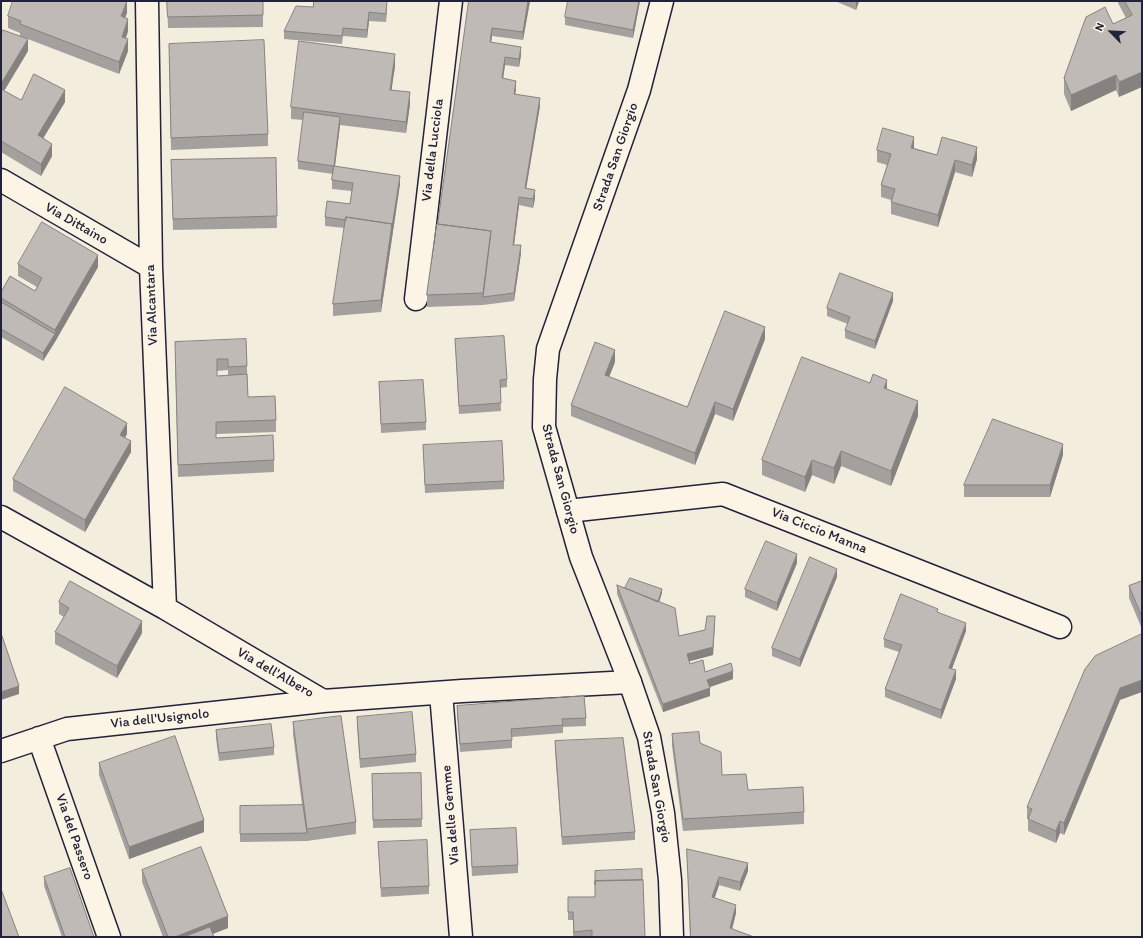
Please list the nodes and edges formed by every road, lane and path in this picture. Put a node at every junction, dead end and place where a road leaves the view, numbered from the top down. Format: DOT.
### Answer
graph roads {
  1 [pos="147,1"];
  2 [pos="451,1"];
  3 [pos="662,1"];
  4 [pos="1,180"];
  5 [pos="151,267"];
  6 [pos="416,299"];
  7 [pos="568,511"];
  8 [pos="1,517"];
  9 [pos="165,608"];
  10 [pos="1060,626"];
  11 [pos="630,682"];
  12 [pos="441,693"];
  13 [pos="322,701"];
  14 [pos="39,738"];
  15 [pos="1,751"];
  16 [pos="108,937"];
  17 [pos="461,937"];
  18 [pos="672,937"];
  1 -- 5 [label="street, Via Alcantara"];
  2 -- 6 [label="street, Via della Lucciola"];
  3 -- 7 [label="street, Strada San Giorgio"];
  4 -- 5 [label="street, Via Dittaino"];
  5 -- 9 [label="street, Via Alcantara"];
  7 -- 10 [label="street, Via Ciccio Manna"];
  7 -- 11 [label="street, Strada San Giorgio"];
  8 -- 9 [label="street, Via dell'Albero"];
  9 -- 13 [label="street, Via dell'Albero"];
  11 -- 12 [label="street, Via dell'Albero"];
  11 -- 18 [label="street, Strada San Giorgio"];
  12 -- 13 [label="street, Via dell'Albero"];
  12 -- 17 [label="street, Via delle Gemme"];
  13 -- 14 [label="street, Via dell'Usignolo"];
  14 -- 15 [label="street, Via dell'Usignolo"];
  14 -- 16 [label="street, Via del Passero"];
}
